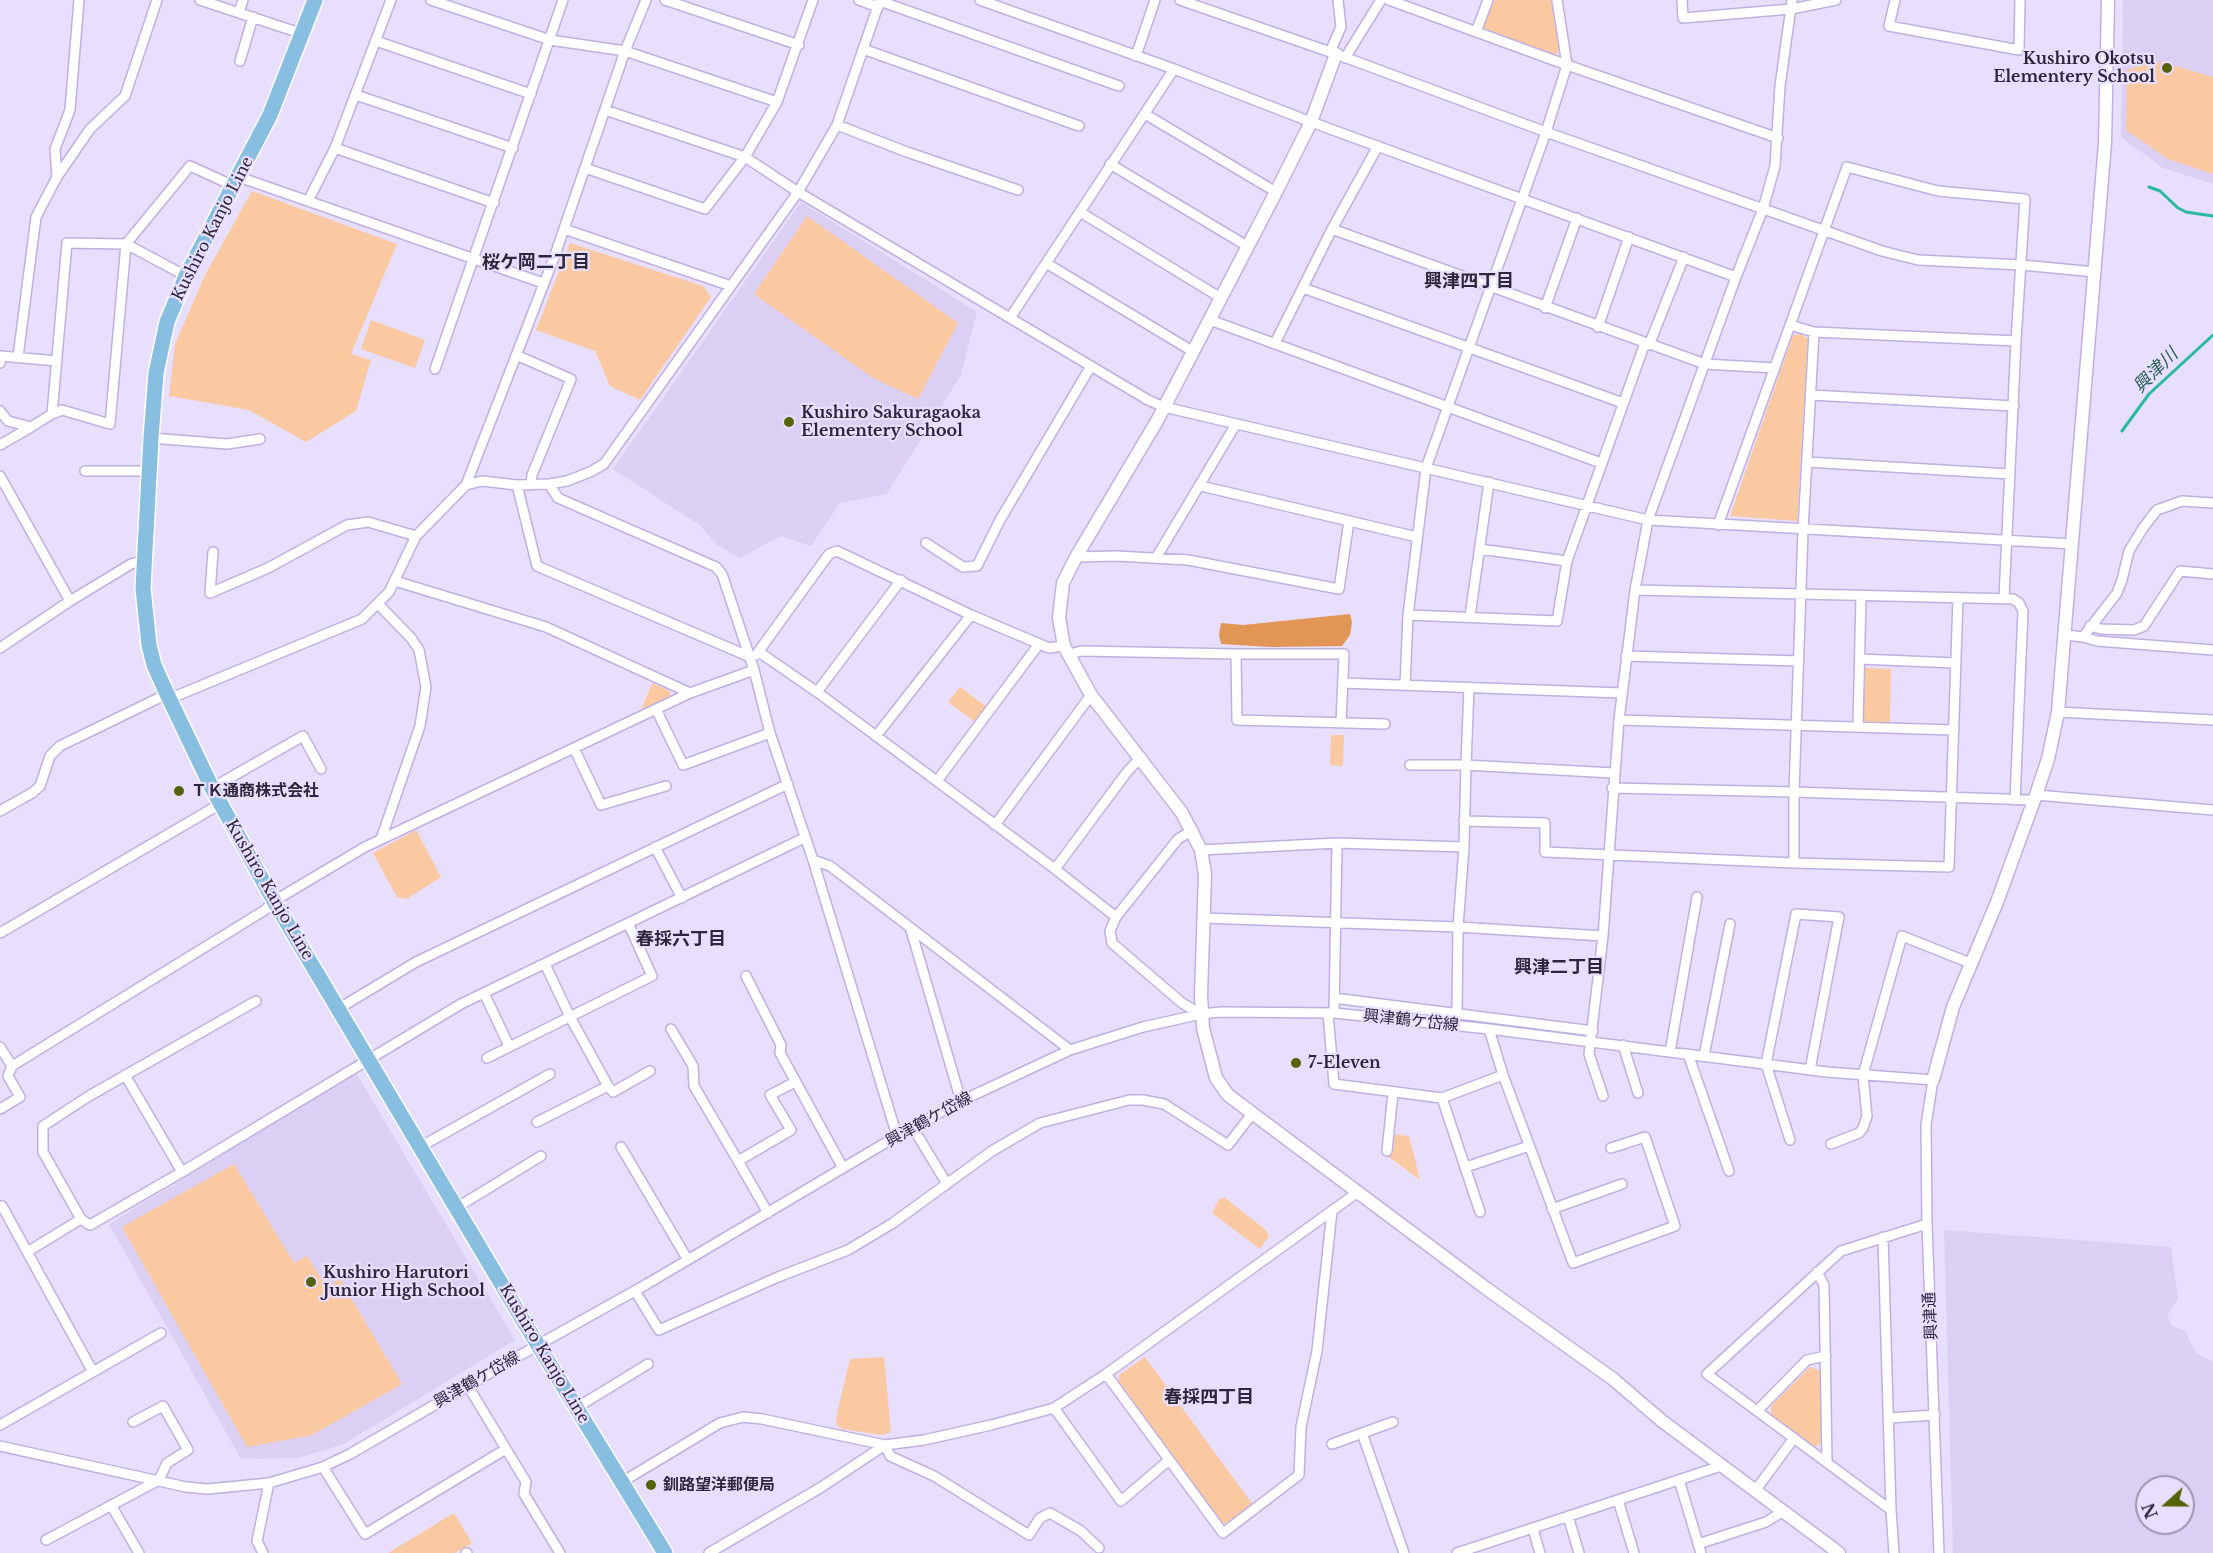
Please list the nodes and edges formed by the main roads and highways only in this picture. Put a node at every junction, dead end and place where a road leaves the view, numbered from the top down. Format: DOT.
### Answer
graph roads {
  1 [pos="315,0"];
  2 [pos="665,1553"];
  1 -- 2 [label="main road, Kushiro Kanjo Line"];
}
